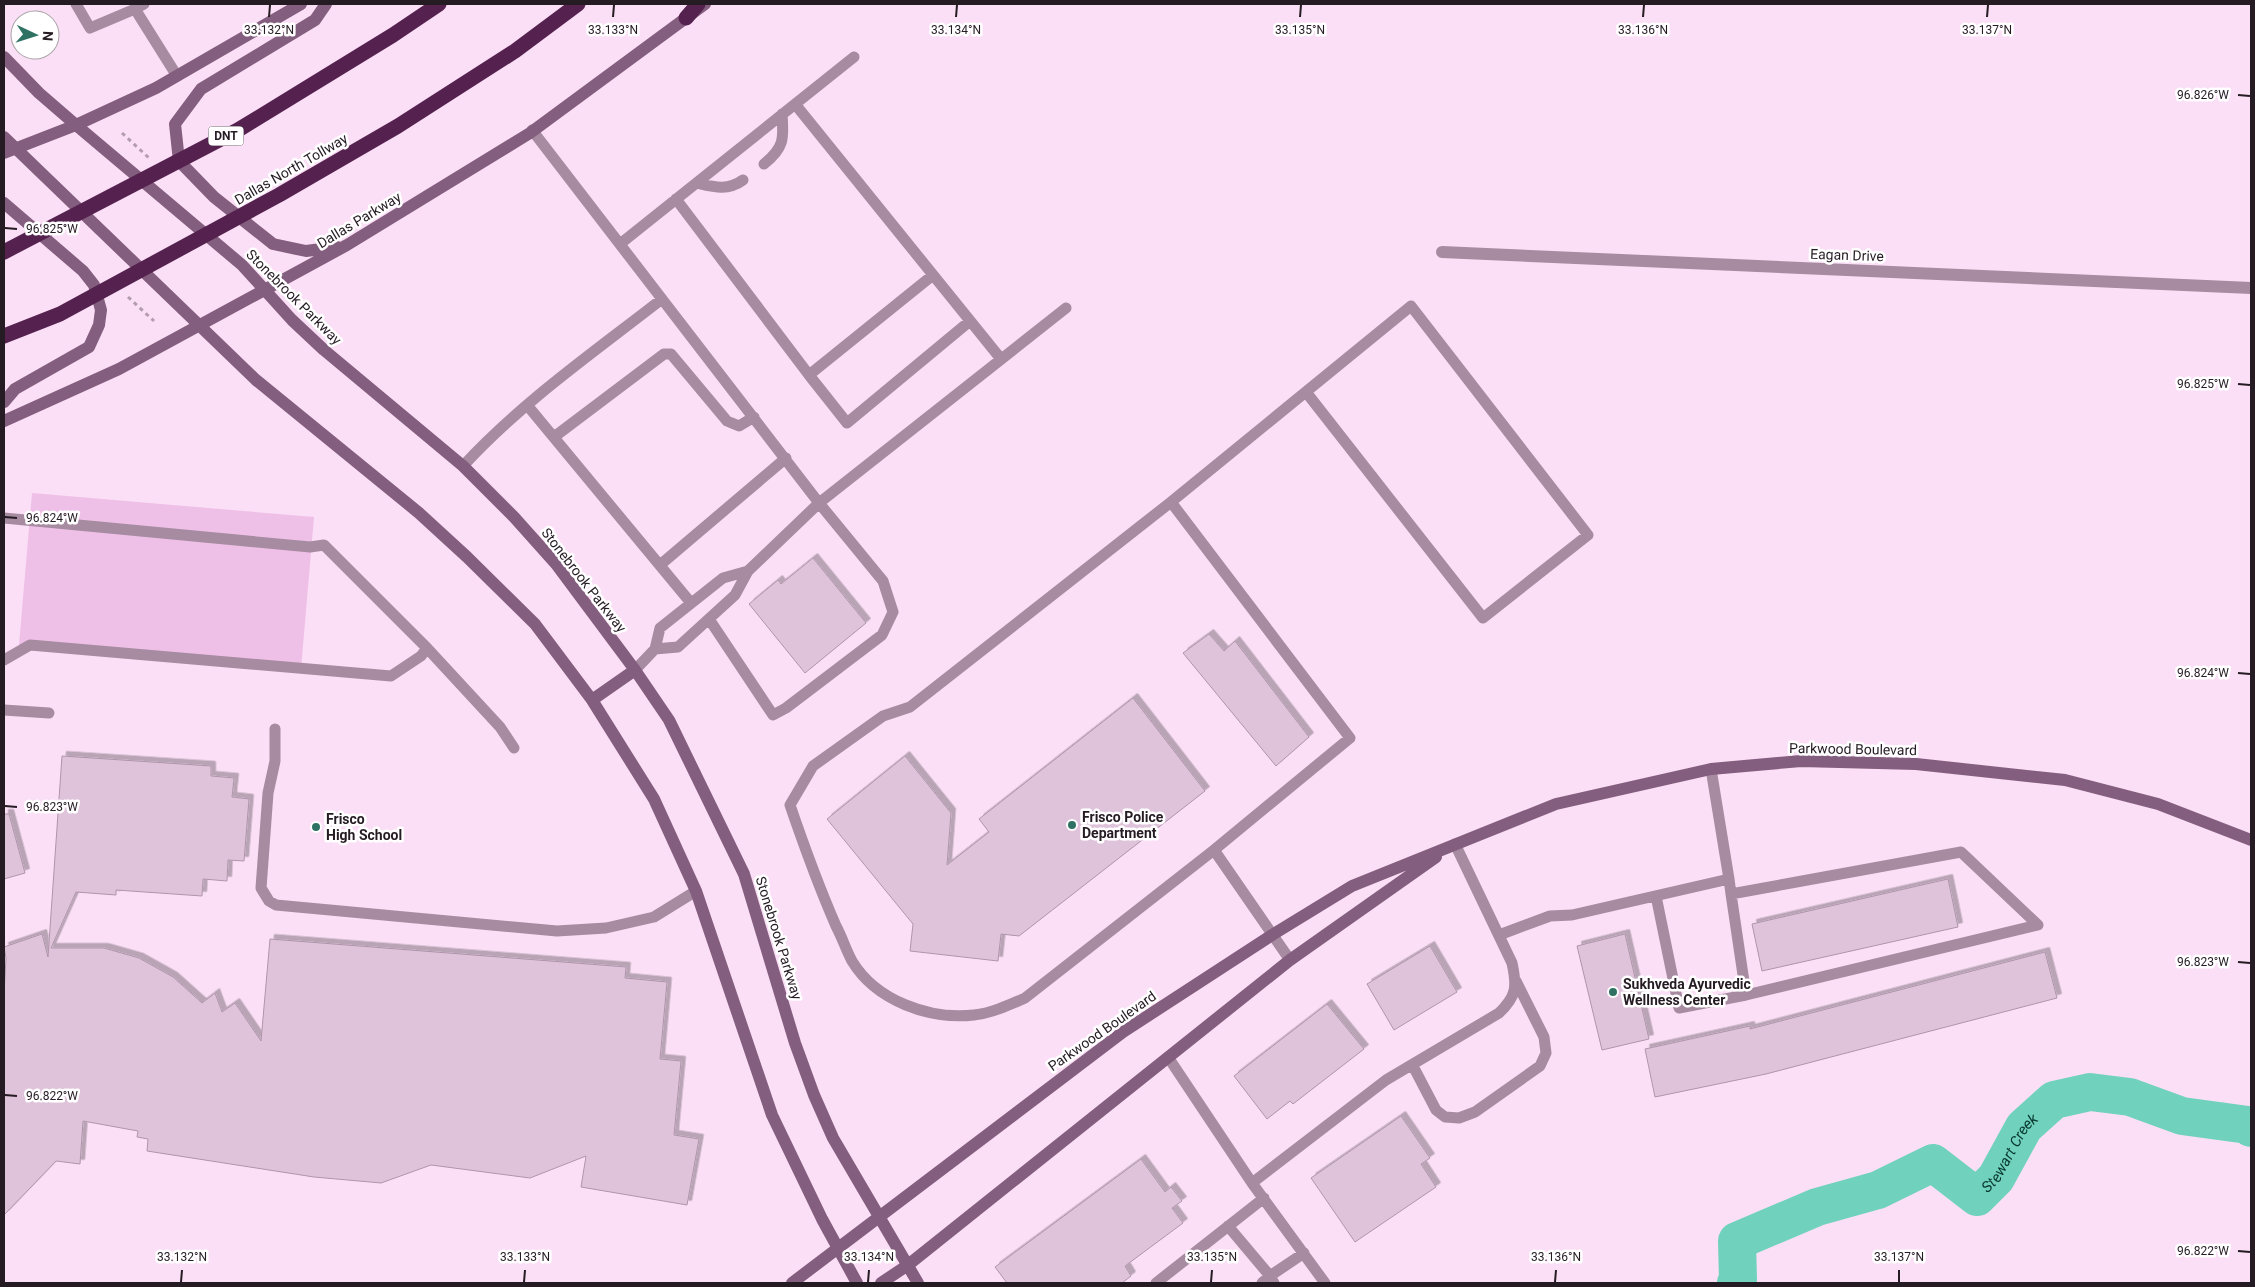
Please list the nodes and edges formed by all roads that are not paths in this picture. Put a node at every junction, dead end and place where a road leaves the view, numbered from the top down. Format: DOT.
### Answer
graph roads {
  1 [pos="76,4"];
  2 [pos="301,4"];
  3 [pos="326,4"];
  4 [pos="439,4"];
  5 [pos="578,4"];
  6 [pos="698,4"];
  7 [pos="705,4"];
  8 [pos="139,6"];
  9 [pos="686,18"];
  10 [pos="4,57"];
  11 [pos="854,57"];
  12 [pos="178,76"];
  13 [pos="795,104"];
  14 [pos="782,114"];
  15 [pos="76,125"];
  16 [pos="532,130"];
  17 [pos="4,137"];
  18 [pos="9,151"];
  19 [pos="764,164"];
  20 [pos="743,180"];
  21 [pos="697,183"];
  22 [pos="676,199"];
  23 [pos="8,206"];
  24 [pos="620,244"];
  25 [pos="347,246"];
  26 [pos="4,252"];
  27 [pos="1442,252"];
  28 [pos="934,275"];
  29 [pos="2251,288"];
  30 [pos="266,290"];
  31 [pos="662,299"];
  32 [pos="1066,308"];
  33 [pos="970,321"];
  34 [pos="201,325"];
  35 [pos="4,336"];
  36 [pos="1002,359"];
  37 [pos="809,375"];
  38 [pos="1306,392"];
  39 [pos="4,402"];
  40 [pos="527,405"];
  41 [pos="754,417"];
  42 [pos="4,421"];
  43 [pos="554,436"];
  44 [pos="786,458"];
  45 [pos="463,466"];
  46 [pos="1171,502"];
  47 [pos="819,503"];
  48 [pos="4,518"];
  49 [pos="660,565"];
  50 [pos="748,571"];
  51 [pos="691,603"];
  52 [pos="709,619"];
  53 [pos="428,648"];
  54 [pos="655,650"];
  55 [pos="4,660"];
  56 [pos="635,670"];
  57 [pos="592,700"];
  58 [pos="4,710"];
  59 [pos="49,714"];
  60 [pos="275,729"];
  61 [pos="514,748"];
  62 [pos="1712,769"];
  63 [pos="2251,840"];
  64 [pos="1455,844"];
  65 [pos="1214,850"];
  66 [pos="1729,879"];
  67 [pos="696,891"];
  68 [pos="1731,894"];
  69 [pos="1656,896"];
  70 [pos="1272,935"];
  71 [pos="1498,935"];
  72 [pos="1290,960"];
  73 [pos="1516,981"];
  74 [pos="1746,996"];
  75 [pos="1168,1056"];
  76 [pos="1413,1066"];
  77 [pos="1252,1183"];
  78 [pos="1264,1198"];
  79 [pos="879,1217"];
  80 [pos="1228,1226"];
  81 [pos="837,1248"];
  82 [pos="1304,1253"];
  83 [pos="908,1265"];
  84 [pos="1269,1281"];
  85 [pos="792,1283"];
  86 [pos="857,1283"];
  87 [pos="880,1283"];
  88 [pos="918,1283"];
  89 [pos="1156,1283"];
  90 [pos="1325,1283"];
  1 -- 8 [label="lane"];
  2 -- 12 [label="main road"];
  3 -- 25 [label="main road"];
  4 -- 26 [label="highway, DNT"];
  5 -- 35 [label="highway, Dallas North Tollway"];
  6 -- 9 [label="highway"];
  7 -- 9 [label="main road, Dallas Parkway"];
  8 -- 12 [label="lane"];
  9 -- 16 [label="main road, Dallas Parkway"];
  10 -- 15 [label="main road, Stonebrook Parkway"];
  11 -- 13 [label="lane"];
  12 -- 15 [label="main road"];
  13 -- 14 [label="lane"];
  13 -- 28 [label="lane"];
  14 -- 19 [label="lane"];
  14 -- 21 [label="lane"];
  15 -- 18 [label="main road"];
  15 -- 30 [label="main road, Stonebrook Parkway"];
  16 -- 24 [label="lane"];
  16 -- 25 [label="main road, Dallas Parkway"];
  17 -- 18 [label="main road"];
  18 -- 34 [label="main road"];
  20 -- 21 [label="lane"];
  21 -- 22 [label="lane"];
  22 -- 24 [label="lane"];
  22 -- 37 [label="lane"];
  23 -- 39 [label="main road"];
  24 -- 31 [label="lane"];
  25 -- 30 [label="main road, Dallas Parkway"];
  27 -- 29 [label="street, Eagan Drive"];
  28 -- 33 [label="lane"];
  28 -- 37 [label="lane"];
  30 -- 34 [label="main road, Dallas Parkway"];
  30 -- 45 [label="main road, Stonebrook Parkway"];
  31 -- 40 [label="lane"];
  31 -- 41 [label="lane"];
  32 -- 36 [label="lane"];
  33 -- 36 [label="lane"];
  33 -- 37 [label="lane"];
  34 -- 42 [label="main road, Dallas Parkway"];
  34 -- 57 [label="main road"];
  36 -- 47 [label="lane"];
  38 -- 38 [label="lane"];
  38 -- 46 [label="lane"];
  40 -- 43 [label="lane"];
  40 -- 45 [label="lane"];
  41 -- 43 [label="lane"];
  41 -- 44 [label="lane"];
  43 -- 49 [label="lane"];
  44 -- 47 [label="lane"];
  44 -- 49 [label="lane"];
  45 -- 56 [label="main road, Stonebrook Parkway"];
  46 -- 65 [label="lane"];
  46 -- 65 [label="lane"];
  47 -- 50 [label="lane"];
  47 -- 52 [label="lane"];
  48 -- 53 [label="lane"];
  49 -- 51 [label="lane"];
  50 -- 51 [label="lane"];
  50 -- 52 [label="lane"];
  51 -- 54 [label="lane"];
  52 -- 54 [label="lane"];
  53 -- 55 [label="lane"];
  53 -- 61 [label="lane"];
  54 -- 56 [label="lane"];
  56 -- 57 [label="main road"];
  56 -- 79 [label="main road, Stonebrook Parkway"];
  57 -- 67 [label="main road"];
  58 -- 59 [label="lane"];
  60 -- 67 [label="lane"];
  62 -- 63 [label="main road, Parkwood Boulevard"];
  62 -- 64 [label="main road, Parkwood Boulevard"];
  62 -- 66 [label="lane"];
  64 -- 70 [label="main road, Parkwood Boulevard"];
  64 -- 71 [label="lane"];
  64 -- 72 [label="main road, Parkwood Boulevard"];
  65 -- 70 [label="lane"];
  66 -- 68 [label="lane"];
  66 -- 69 [label="lane"];
  67 -- 81 [label="main road"];
  68 -- 74 [label="lane"];
  68 -- 74 [label="lane"];
  69 -- 71 [label="lane"];
  69 -- 74 [label="lane"];
  70 -- 72 [label="lane"];
  70 -- 79 [label="main road, Parkwood Boulevard"];
  71 -- 73 [label="lane"];
  72 -- 75 [label="main road, Parkwood Boulevard"];
  73 -- 76 [label="lane"];
  73 -- 76 [label="lane"];
  75 -- 77 [label="lane"];
  75 -- 83 [label="main road, Parkwood Boulevard"];
  76 -- 77 [label="lane"];
  77 -- 78 [label="lane"];
  78 -- 80 [label="lane"];
  78 -- 82 [label="lane"];
  79 -- 81 [label="main road, Parkwood Boulevard"];
  79 -- 83 [label="main road, Stonebrook Parkway"];
  80 -- 84 [label="lane"];
  80 -- 89 [label="lane"];
  81 -- 85 [label="main road, Parkwood Boulevard"];
  81 -- 86 [label="main road"];
  82 -- 84 [label="lane"];
  82 -- 90 [label="lane"];
  83 -- 87 [label="main road, Parkwood Boulevard"];
  83 -- 88 [label="main road, Stonebrook Parkway"];
}
